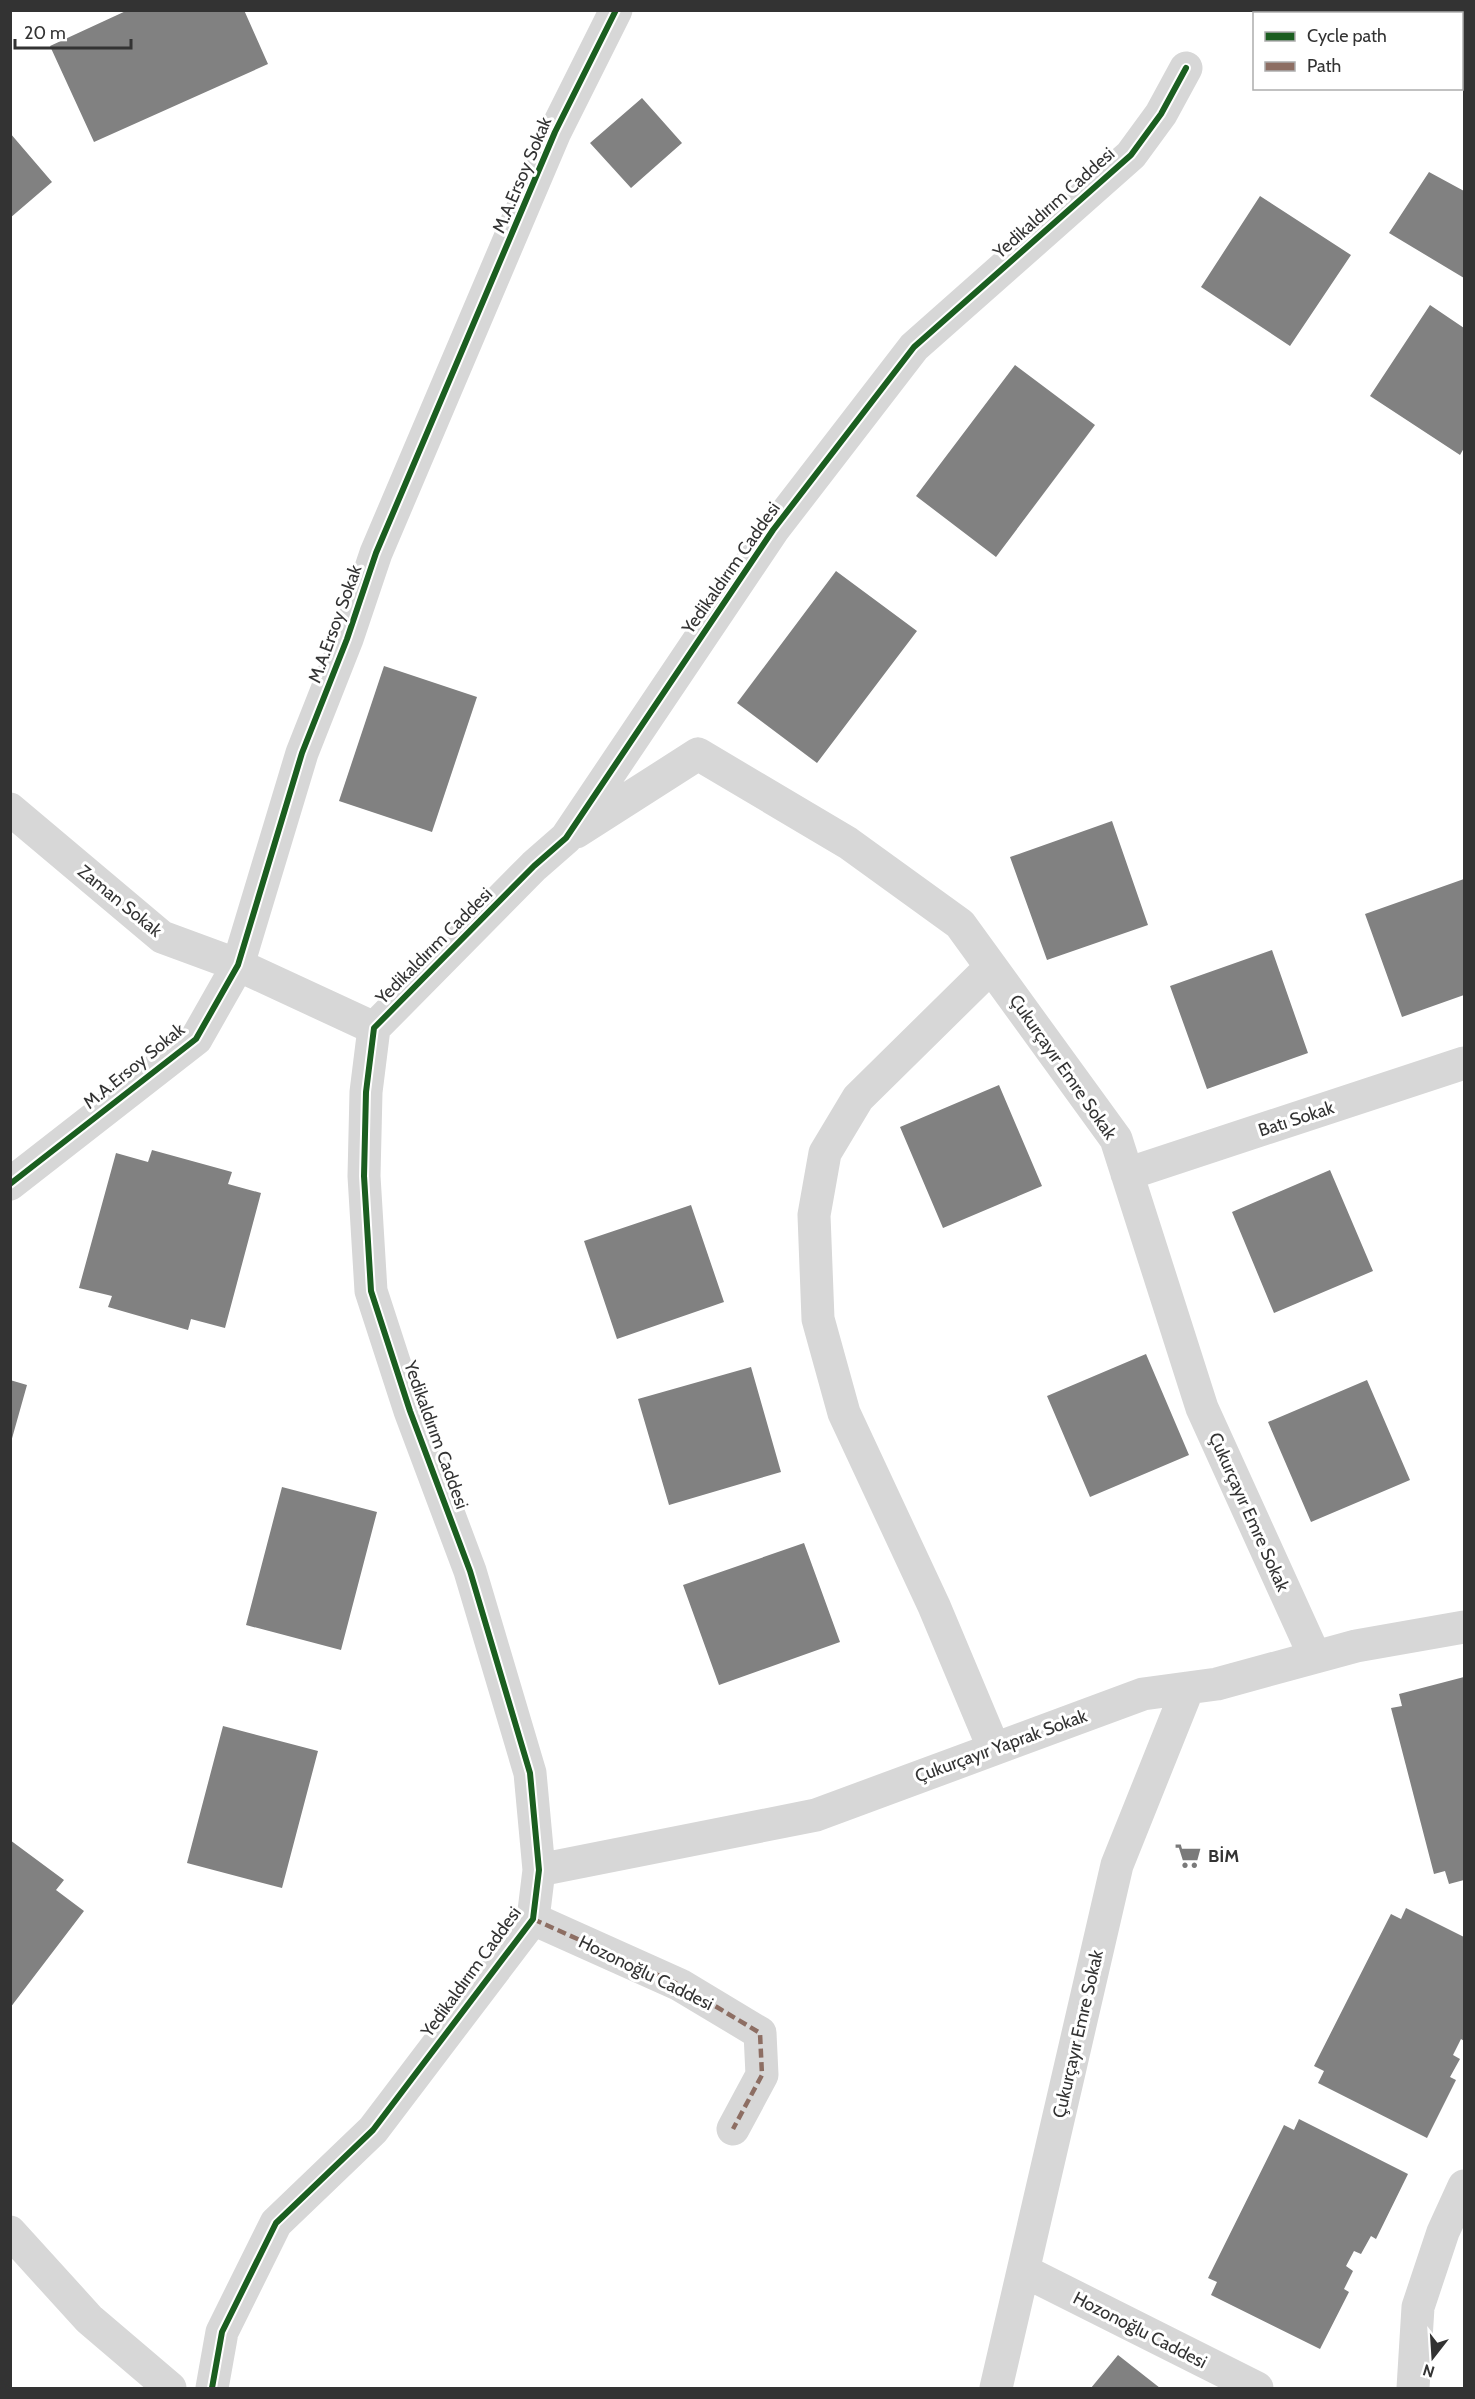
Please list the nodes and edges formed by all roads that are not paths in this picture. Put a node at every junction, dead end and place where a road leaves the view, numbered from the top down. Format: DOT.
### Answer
graph roads {
  1 [pos="616,10"];
  2 [pos="1186,68"];
  3 [pos="10,809"];
  4 [pos="566,838"];
  5 [pos="238,965"];
  6 [pos="991,967"];
  7 [pos="374,1028"];
  8 [pos="1464,1063"];
  9 [pos="1127,1174"];
  10 [pos="10,1184"];
  11 [pos="1464,1627"];
  12 [pos="1315,1657"];
  13 [pos="1188,1688"];
  14 [pos="994,1749"];
  15 [pos="539,1869"];
  16 [pos="533,1919"];
  17 [pos="733,2129"];
  18 [pos="1464,2186"];
  19 [pos="10,2232"];
  20 [pos="1024,2271"];
  21 [pos="170,2388"];
  22 [pos="212,2388"];
  23 [pos="996,2388"];
  24 [pos="1257,2388"];
  25 [pos="1413,2388"];
  1 -- 5 [label="street, M.A.Ersoy Sokak"];
  2 -- 4 [label="street, Yedikaldırım Caddesi"];
  3 -- 5 [label="street, Zaman Sokak"];
  4 -- 6 [label="street, Çukurçayır Emre Sokak"];
  4 -- 7 [label="street, Yedikaldırım Caddesi"];
  5 -- 7 [label="street, Zaman Sokak"];
  5 -- 10 [label="street, M.A.Ersoy Sokak"];
  6 -- 9 [label="street, Çukurçayır Emre Sokak"];
  6 -- 14 [label="street"];
  7 -- 15 [label="street, Yedikaldırım Caddesi"];
  8 -- 9 [label="street, Batı Sokak"];
  9 -- 12 [label="street, Çukurçayır Emre Sokak"];
  11 -- 12 [label="street, Çukurçayır Yaprak Sokak"];
  12 -- 13 [label="street, Çukurçayır Yaprak Sokak"];
  13 -- 14 [label="street, Çukurçayır Yaprak Sokak"];
  13 -- 20 [label="street, Çukurçayır Emre Sokak"];
  14 -- 15 [label="street, Çukurçayır Yaprak Sokak"];
  15 -- 16 [label="street, Yedikaldırım Caddesi"];
  16 -- 17 [label="street, Hozonoğlu Caddesi"];
  16 -- 22 [label="street, Yedikaldırım Caddesi"];
  18 -- 25 [label="street"];
  19 -- 21 [label="street"];
  20 -- 23 [label="street, Çukurçayır Emre Sokak"];
  20 -- 24 [label="street, Hozonoğlu Caddesi"];
}
